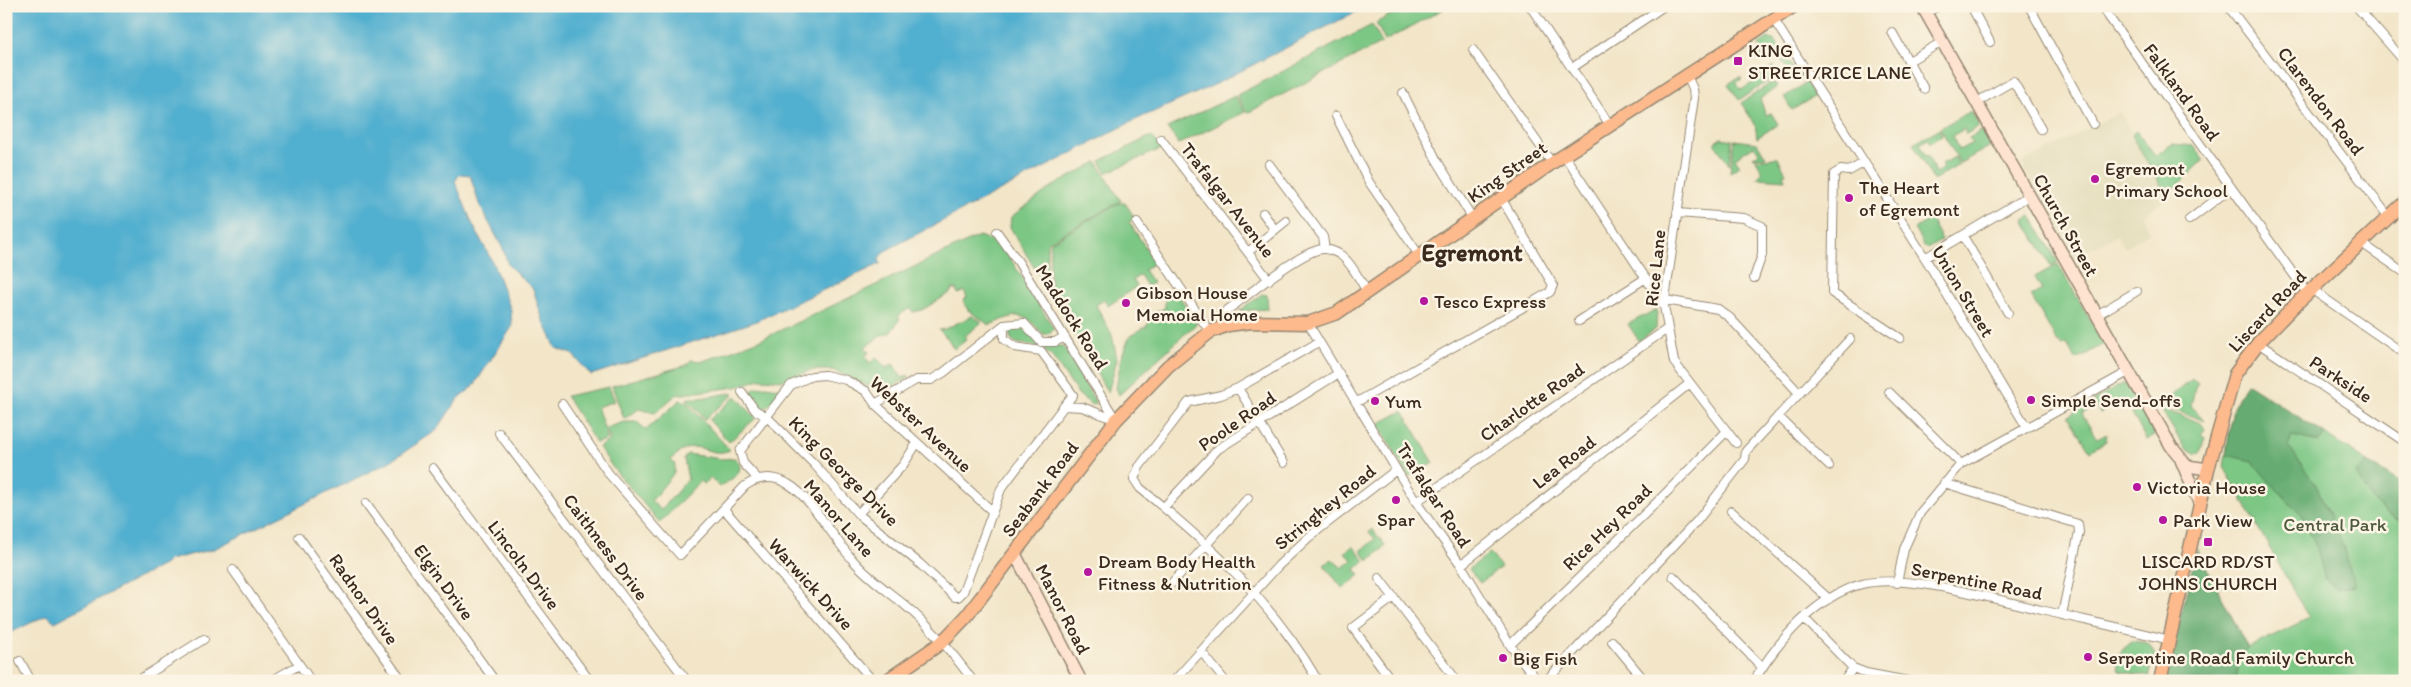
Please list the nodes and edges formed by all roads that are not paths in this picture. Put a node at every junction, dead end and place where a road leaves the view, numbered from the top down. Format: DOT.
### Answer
graph roads {
  1 [pos="1530,6"];
  2 [pos="1664,6"];
  3 [pos="1794,6"];
  4 [pos="1938,6"];
  5 [pos="1971,6"];
  6 [pos="2029,6"];
  7 [pos="2101,6"];
  8 [pos="2228,6"];
  9 [pos="2356,6"];
  10 [pos="1924,10"];
  11 [pos="1774,20"];
  12 [pos="1892,32"];
  13 [pos="1942,42"];
  14 [pos="1990,42"];
  15 [pos="1473,50"];
  16 [pos="1908,61"];
  17 [pos="2405,62"];
  18 [pos="1572,68"];
  19 [pos="1687,76"];
  20 [pos="1924,89"];
  21 [pos="1403,93"];
  22 [pos="1977,102"];
  23 [pos="1336,116"];
  24 [pos="2092,124"];
  25 [pos="1610,125"];
  26 [pos="2041,129"];
  27 [pos="1161,140"];
  28 [pos="1564,155"];
  29 [pos="1865,162"];
  30 [pos="1552,163"];
  31 [pos="1269,164"];
  32 [pos="2231,188"];
  33 [pos="2030,195"];
  34 [pos="1501,198"];
  35 [pos="2405,202"];
  36 [pos="1263,213"];
  37 [pos="1677,213"];
  38 [pos="2388,216"];
  39 [pos="1473,219"];
  40 [pos="2189,220"];
  41 [pos="1286,221"];
  42 [pos="1137,223"];
  43 [pos="1275,230"];
  44 [pos="997,232"];
  45 [pos="1963,236"];
  46 [pos="2360,242"];
  47 [pos="1325,248"];
  48 [pos="1248,252"];
  49 [pos="1419,255"];
  50 [pos="1925,258"];
  51 [pos="2405,272"];
  52 [pos="1646,278"];
  53 [pos="1754,278"];
  54 [pos="1269,280"];
  55 [pos="1367,291"];
  56 [pos="2137,291"];
  57 [pos="2309,291"];
  58 [pos="1665,303"];
  59 [pos="1226,311"];
  60 [pos="2008,313"];
  61 [pos="2097,315"];
  62 [pos="1579,321"];
  63 [pos="1308,322"];
  64 [pos="1004,325"];
  65 [pos="1228,325"];
  66 [pos="1667,329"];
  67 [pos="1210,332"];
  68 [pos="1064,337"];
  69 [pos="1900,338"];
  70 [pos="1850,339"];
  71 [pos="1319,342"];
  72 [pos="2258,343"];
  73 [pos="2405,354"];
  74 [pos="2130,371"];
  75 [pos="1339,373"];
  76 [pos="1689,384"];
  77 [pos="1238,388"];
  78 [pos="742,392"];
  79 [pos="1889,392"];
  80 [pos="1799,393"];
  81 [pos="1356,402"];
  82 [pos="562,404"];
  83 [pos="875,404"];
  84 [pos="1064,406"];
  85 [pos="1778,416"];
  86 [pos="767,417"];
  87 [pos="1116,420"];
  88 [pos="1259,423"];
  89 [pos="2027,428"];
  90 [pos="1726,432"];
  91 [pos="499,433"];
  92 [pos="2405,442"];
  93 [pos="917,443"];
  94 [pos="1736,443"];
  95 [pos="2181,460"];
  96 [pos="1284,464"];
  97 [pos="1961,464"];
  98 [pos="1829,466"];
  99 [pos="433,468"];
  100 [pos="1396,470"];
  101 [pos="2208,470"];
  102 [pos="757,478"];
  103 [pos="1944,482"];
  104 [pos="1248,498"];
  105 [pos="1416,502"];
  106 [pos="366,503"];
  107 [pos="2200,505"];
  108 [pos="1164,508"];
  109 [pos="724,509"];
  110 [pos="1731,511"];
  111 [pos="993,512"];
  112 [pos="858,514"];
  113 [pos="299,537"];
  114 [pos="1207,544"];
  115 [pos="1015,554"];
  116 [pos="1461,565"];
  117 [pos="233,570"];
  118 [pos="1673,576"];
  119 [pos="1379,578"];
  120 [pos="1897,583"];
  121 [pos="1171,584"];
  122 [pos="1254,592"];
  123 [pos="1394,597"];
  124 [pos="1829,599"];
  125 [pos="2062,615"];
  126 [pos="1805,619"];
  127 [pos="204,639"];
  128 [pos="2170,640"];
  129 [pos="1612,641"];
  130 [pos="941,643"];
  131 [pos="1510,644"];
  132 [pos="1201,651"];
  133 [pos="20,661"];
  134 [pos="299,665"];
  135 [pos="1762,667"];
  136 [pos="1853,668"];
  137 [pos="32,681"];
  138 [pos="137,681"];
  139 [pos="271,681"];
  140 [pos="311,681"];
  141 [pos="402,681"];
  142 [pos="495,681"];
  143 [pos="590,681"];
  144 [pos="687,681"];
  145 [pos="873,681"];
  146 [pos="886,681"];
  147 [pos="973,681"];
  148 [pos="1080,681"];
  149 [pos="1174,681"];
  150 [pos="1225,681"];
  151 [pos="1318,681"];
  152 [pos="1392,681"];
  153 [pos="1457,681"];
  154 [pos="1538,681"];
  155 [pos="1546,681"];
  156 [pos="1646,681"];
  157 [pos="1754,681"];
  158 [pos="1844,681"];
  159 [pos="1908,681"];
  160 [pos="2160,681"];
  1 -- 18 [label="street"];
  2 -- 18 [label="street"];
  3 -- 11 [label="main road, King Street"];
  4 -- 10 [label="street"];
  5 -- 14 [label="street"];
  6 -- 24 [label="street"];
  7 -- 32 [label="street, Falkland Road"];
  8 -- 38 [label="street, Clarendon Road"];
  9 -- 17 [label="street"];
  10 -- 13 [label="street, Church Street"];
  11 -- 19 [label="main road, King Street"];
  11 -- 29 [label="street, Union Street"];
  12 -- 16 [label="street"];
  13 -- 16 [label="street"];
  13 -- 22 [label="street, Church Street"];
  15 -- 30 [label="street"];
  16 -- 20 [label="street"];
  18 -- 25 [label="street"];
  19 -- 25 [label="main road, King Street"];
  19 -- 37 [label="street, Rice Lane"];
  21 -- 39 [label="street"];
  22 -- 26 [label="street"];
  22 -- 33 [label="street, Church Street"];
  23 -- 49 [label="street"];
  25 -- 28 [label="main road, King Street"];
  27 -- 48 [label="street, Trafalgar Avenue"];
  28 -- 30 [label="main road, King Street"];
  28 -- 52 [label="street"];
  29 -- 50 [label="street, Union Street"];
  29 -- 69 [label="street"];
  30 -- 34 [label="main road, King Street"];
  31 -- 47 [label="street"];
  32 -- 40 [label="street"];
  32 -- 57 [label="street, Falkland Road"];
  33 -- 45 [label="street"];
  33 -- 61 [label="street, Church Street"];
  34 -- 39 [label="main road, King Street"];
  34 -- 81 [label="street"];
  35 -- 38 [label="main road, Liscard Road"];
  36 -- 43 [label="street"];
  37 -- 53 [label="street"];
  37 -- 58 [label="street, Rice Lane"];
  38 -- 46 [label="main road, Liscard Road"];
  39 -- 49 [label="main road, King Street"];
  41 -- 43 [label="street"];
  42 -- 67 [label="street"];
  43 -- 48 [label="street"];
  44 -- 68 [label="street, Maddock Road"];
  45 -- 50 [label="street"];
  45 -- 60 [label="street"];
  46 -- 51 [label="street"];
  46 -- 57 [label="main road, Liscard Road"];
  47 -- 54 [label="street"];
  47 -- 55 [label="street"];
  48 -- 54 [label="street, Trafalgar Avenue"];
  49 -- 55 [label="main road, King Street"];
  50 -- 89 [label="street, Union Street"];
  52 -- 58 [label="street"];
  52 -- 62 [label="street"];
  54 -- 59 [label="street"];
  55 -- 63 [label="main road, King Street"];
  56 -- 61 [label="street"];
  57 -- 72 [label="main road, Liscard Road"];
  57 -- 73 [label="street, Falkland Road"];
  58 -- 66 [label="street, Rice Lane"];
  58 -- 80 [label="street"];
  61 -- 74 [label="street, Church Street"];
  63 -- 65 [label="main road, King Street"];
  63 -- 71 [label="street, Trafalgar Road"];
  64 -- 68 [label="street"];
  64 -- 83 [label="street"];
  64 -- 84 [label="street"];
  65 -- 67 [label="main road, Seabank Road"];
  66 -- 76 [label="street, Rice Lane"];
  66 -- 105 [label="street, Charlotte Road"];
  67 -- 87 [label="main road, Seabank Road"];
  68 -- 87 [label="street, Maddock Road"];
  70 -- 80 [label="street"];
  71 -- 75 [label="street, Trafalgar Road"];
  71 -- 77 [label="street"];
  72 -- 92 [label="street, Parkside"];
  72 -- 101 [label="main road, Liscard Road"];
  74 -- 89 [label="street"];
  74 -- 95 [label="street, Church Street"];
  75 -- 81 [label="street, Trafalgar Road"];
  75 -- 88 [label="street, Poole Road"];
  76 -- 90 [label="street, Rice Lane"];
  76 -- 116 [label="street, Lea Road"];
  77 -- 88 [label="street"];
  77 -- 108 [label="street"];
  78 -- 86 [label="street, King George Drive"];
  79 -- 97 [label="street"];
  80 -- 85 [label="street"];
  81 -- 100 [label="street, Trafalgar Road"];
  82 -- 109 [label="street"];
  83 -- 86 [label="street, Webster Avenue"];
  83 -- 93 [label="street, Webster Avenue"];
  84 -- 87 [label="street"];
  84 -- 111 [label="street"];
  85 -- 98 [label="street"];
  85 -- 155 [label="street"];
  86 -- 102 [label="street"];
  86 -- 112 [label="street, King George Drive"];
  87 -- 115 [label="main road, Seabank Road"];
  88 -- 96 [label="street"];
  88 -- 108 [label="street, Poole Road"];
  89 -- 97 [label="street"];
  90 -- 94 [label="street, Rice Lane"];
  90 -- 131 [label="street, Rice Hey Road"];
  91 -- 144 [label="street, Caithness Drive"];
  93 -- 111 [label="street, Webster Avenue"];
  93 -- 112 [label="street"];
  95 -- 101 [label="street"];
  95 -- 107 [label="street, Church Street"];
  97 -- 103 [label="street"];
  99 -- 143 [label="street, Lincoln Drive"];
  100 -- 105 [label="street, Trafalgar Road"];
  100 -- 122 [label="street, Stringhey Road"];
  101 -- 107 [label="main road, Liscard Road"];
  102 -- 109 [label="street"];
  102 -- 130 [label="street, Manor Lane"];
  103 -- 120 [label="street"];
  103 -- 125 [label="street"];
  104 -- 114 [label="street"];
  105 -- 116 [label="street, Trafalgar Road"];
  106 -- 142 [label="street, Elgin Drive"];
  107 -- 128 [label="main road, Liscard Road"];
  108 -- 114 [label="street"];
  109 -- 145 [label="street, Warwick Drive"];
  110 -- 124 [label="street"];
  111 -- 112 [label="street, King George Drive"];
  113 -- 141 [label="street, Radnor Drive"];
  114 -- 121 [label="street"];
  114 -- 122 [label="street"];
  115 -- 130 [label="main road, Seabank Road"];
  115 -- 148 [label="street, Manor Road"];
  116 -- 131 [label="street, Trafalgar Road"];
  117 -- 134 [label="street"];
  118 -- 135 [label="street"];
  119 -- 123 [label="street"];
  120 -- 124 [label="street, Serpentine Road"];
  120 -- 125 [label="street, Serpentine Road"];
  122 -- 132 [label="street, Stringhey Road"];
  122 -- 151 [label="street"];
  123 -- 152 [label="street"];
  123 -- 153 [label="street"];
  124 -- 126 [label="street, Serpentine Road"];
  125 -- 128 [label="street, Serpentine Road"];
  126 -- 135 [label="street, Serpentine Road"];
  126 -- 136 [label="street"];
  127 -- 138 [label="street"];
  128 -- 160 [label="main road, Liscard Road"];
  129 -- 156 [label="street"];
  130 -- 146 [label="main road, Seabank Road"];
  130 -- 147 [label="street, Manor Lane"];
  131 -- 154 [label="street, Trafalgar Road"];
  132 -- 149 [label="street, Stringhey Road"];
  132 -- 150 [label="street"];
  133 -- 137 [label="street"];
  134 -- 139 [label="street"];
  134 -- 140 [label="street"];
  135 -- 157 [label="street, Serpentine Road"];
  136 -- 158 [label="street"];
  136 -- 159 [label="street"];
}
